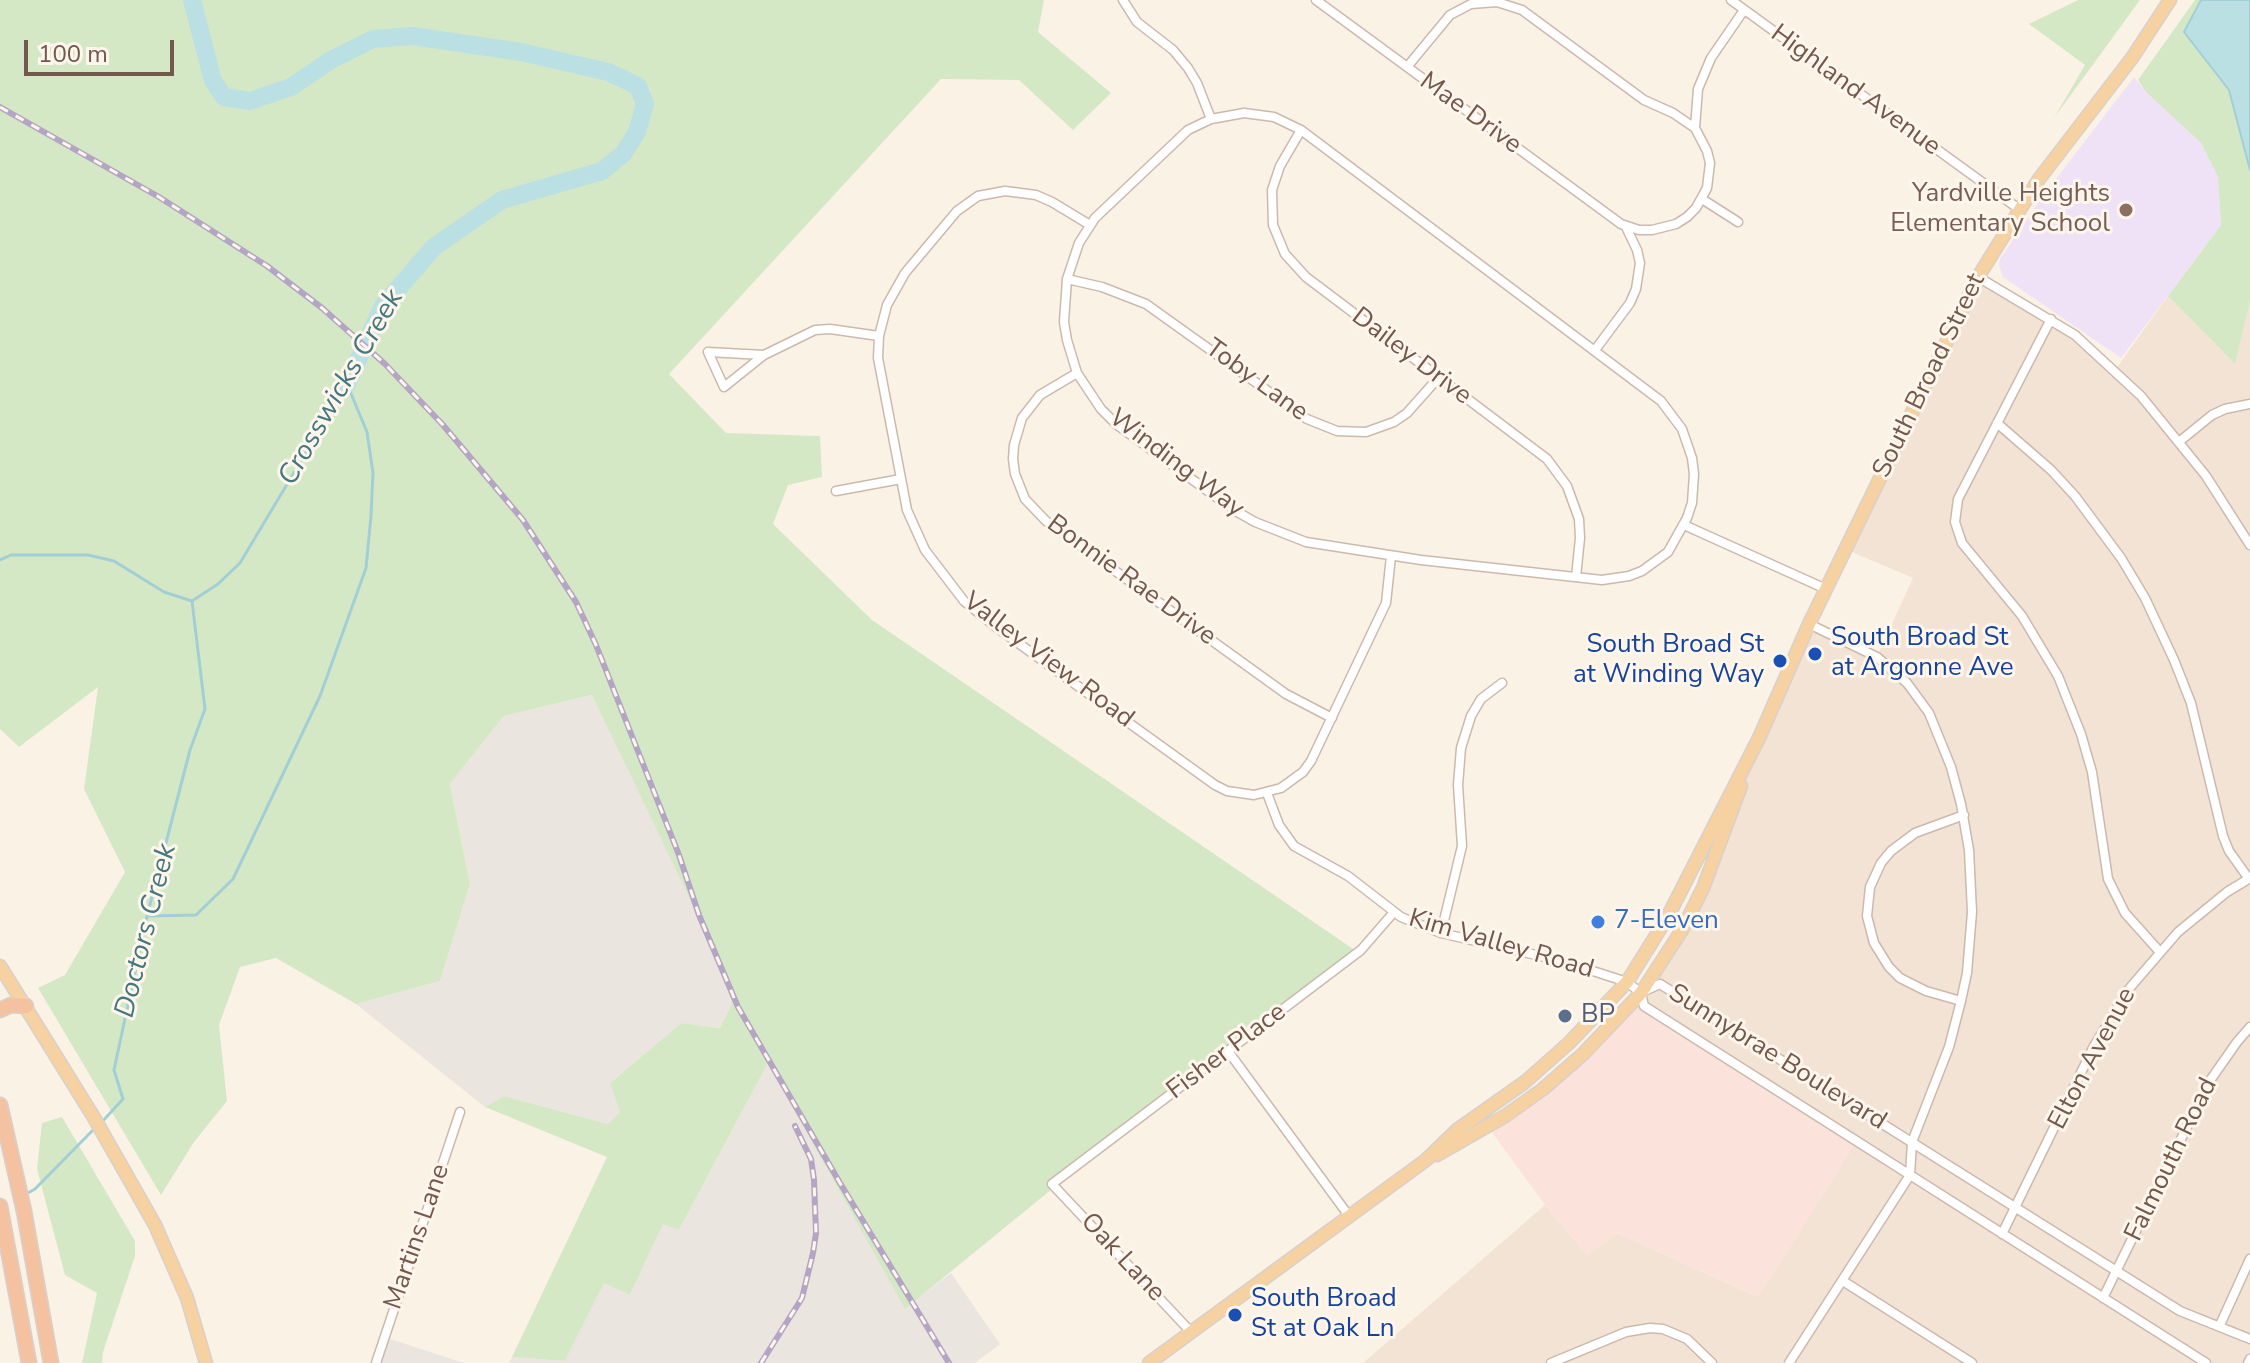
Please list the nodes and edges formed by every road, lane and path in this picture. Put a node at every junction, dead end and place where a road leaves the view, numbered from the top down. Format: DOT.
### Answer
graph roads {
  1 [pos="1123,0"];
  2 [pos="1316,0"];
  3 [pos="1731,0"];
  4 [pos="2170,0"];
  5 [pos="1744,10"];
  6 [pos="1407,67"];
  7 [pos="1211,119"];
  8 [pos="1695,128"];
  9 [pos="1301,130"];
  10 [pos="1702,199"];
  11 [pos="2019,209"];
  12 [pos="1738,222"];
  13 [pos="1090,225"];
  14 [pos="1626,226"];
  15 [pos="1978,277"];
  16 [pos="1067,279"];
  17 [pos="2051,319"];
  18 [pos="879,336"];
  19 [pos="1595,350"];
  20 [pos="764,355"];
  21 [pos="1077,373"];
  22 [pos="1439,377"];
  23 [pos="2250,404"];
  24 [pos="1997,423"];
  25 [pos="2180,441"];
  26 [pos="901,479"];
  27 [pos="836,491"];
  28 [pos="1684,525"];
  29 [pos="2250,545"];
  30 [pos="1391,556"];
  31 [pos="1576,577"];
  32 [pos="1826,589"];
  33 [pos="1809,624"];
  34 [pos="1502,683"];
  35 [pos="1332,718"];
  36 [pos="1759,738"];
  37 [pos="1267,793"];
  38 [pos="1964,815"];
  39 [pos="2249,878"];
  40 [pos="1394,912"];
  41 [pos="1441,933"];
  42 [pos="2159,951"];
  43 [pos="0,966"];
  44 [pos="1627,982"];
  45 [pos="1641,993"];
  46 [pos="1961,1001"];
  47 [pos="26,1006"];
  48 [pos="0,1010"];
  49 [pos="2250,1027"];
  50 [pos="1228,1051"];
  51 [pos="1525,1082"];
  52 [pos="1543,1089"];
  53 [pos="1505,1096"];
  54 [pos="0,1105"];
  55 [pos="1515,1110"];
  56 [pos="460,1112"];
  57 [pos="1912,1142"];
  58 [pos="1426,1160"];
  59 [pos="1910,1175"];
  60 [pos="1052,1184"];
  61 [pos="0,1206"];
  62 [pos="2016,1208"];
  63 [pos="1349,1216"];
  64 [pos="2002,1234"];
  65 [pos="2250,1259"];
  66 [pos="2117,1271"];
  67 [pos="1843,1281"];
  68 [pos="2103,1298"];
  69 [pos="2220,1325"];
  70 [pos="1191,1332"];
  71 [pos="2250,1339"];
  72 [pos="29,1363"];
  73 [pos="51,1363"];
  74 [pos="206,1363"];
  75 [pos="376,1363"];
  76 [pos="1149,1363"];
  77 [pos="1551,1363"];
  78 [pos="1712,1363"];
  79 [pos="1789,1363"];
  80 [pos="1972,1363"];
  81 [pos="2206,1363"];
  1 -- 7 [label="street"];
  2 -- 6 [label="street, Mae Drive"];
  3 -- 5 [label="street, Highland Avenue"];
  4 -- 11 [label="main road, South Broad Street"];
  5 -- 8 [label="street"];
  5 -- 11 [label="street, Highland Avenue"];
  6 -- 8 [label="street"];
  6 -- 14 [label="street, Mae Drive"];
  7 -- 9 [label="street, Winding Way"];
  7 -- 13 [label="street, Winding Way"];
  8 -- 10 [label="street"];
  9 -- 19 [label="street, Winding Way"];
  9 -- 22 [label="street, Dailey Drive"];
  10 -- 12 [label="street"];
  10 -- 14 [label="street"];
  11 -- 15 [label="main road, South Broad Street"];
  13 -- 16 [label="street, Winding Way"];
  13 -- 18 [label="street, Valley View Road"];
  14 -- 19 [label="street"];
  15 -- 17 [label="street"];
  15 -- 32 [label="main road, South Broad Street"];
  16 -- 21 [label="street, Winding Way"];
  16 -- 22 [label="street, Toby Lane"];
  17 -- 24 [label="street"];
  17 -- 25 [label="street"];
  18 -- 20 [label="street"];
  18 -- 26 [label="street, Valley View Road"];
  19 -- 28 [label="street, Winding Way"];
  20 -- 20 [label="street"];
  21 -- 30 [label="street, Winding Way"];
  21 -- 35 [label="street, Bonnie Rae Drive"];
  22 -- 31 [label="street, Dailey Drive"];
  23 -- 25 [label="street"];
  24 -- 39 [label="street"];
  24 -- 42 [label="street"];
  25 -- 29 [label="street"];
  26 -- 27 [label="street"];
  26 -- 37 [label="street, Valley View Road"];
  28 -- 31 [label="street, Winding Way"];
  28 -- 32 [label="street"];
  30 -- 31 [label="street, Winding Way"];
  30 -- 35 [label="street"];
  32 -- 33 [label="main road, South Broad Street"];
  33 -- 36 [label="main road, South Broad Street"];
  33 -- 38 [label="street"];
  34 -- 41 [label="street"];
  35 -- 37 [label="street"];
  36 -- 44 [label="main road, South Broad Street"];
  36 -- 45 [label="main road, South Broad Street"];
  37 -- 40 [label="street, Kim Valley Road"];
  38 -- 46 [label="street"];
  38 -- 46 [label="street"];
  39 -- 42 [label="street, Elton Avenue"];
  40 -- 41 [label="street, Kim Valley Road"];
  40 -- 50 [label="street, Fisher Place"];
  41 -- 44 [label="street, Kim Valley Road"];
  42 -- 62 [label="street, Elton Avenue"];
  43 -- 47 [label="main road"];
  44 -- 45 [label="street, Kim Valley Road"];
  44 -- 51 [label="main road, South Broad Street"];
  45 -- 52 [label="main road, South Broad Street"];
  45 -- 57 [label="street, Sunnybrae Boulevard"];
  45 -- 59 [label="street, Sunnybrae Boulevard"];
  46 -- 57 [label="street"];
  47 -- 48 [label="highway"];
  47 -- 74 [label="main road"];
  49 -- 66 [label="street, Falmouth Road"];
  50 -- 60 [label="street, Fisher Place"];
  50 -- 63 [label="street"];
  51 -- 52 [label="main road"];
  51 -- 53 [label="main road, South Broad Street"];
  52 -- 55 [label="main road, South Broad Street"];
  53 -- 55 [label="main road"];
  53 -- 58 [label="main road, South Broad Street"];
  54 -- 73 [label="highway"];
  55 -- 58 [label="main road, South Broad Street"];
  56 -- 75 [label="street, Martins Lane"];
  57 -- 59 [label="street"];
  57 -- 62 [label="street, Sunnybrae Boulevard"];
  58 -- 63 [label="main road, South Broad Street"];
  59 -- 64 [label="street, Sunnybrae Boulevard"];
  59 -- 67 [label="street"];
  60 -- 70 [label="street, Oak Lane"];
  61 -- 72 [label="highway"];
  62 -- 64 [label="street, Elton Avenue"];
  62 -- 66 [label="street, Sunnybrae Boulevard"];
  63 -- 70 [label="main road, South Broad Street"];
  64 -- 68 [label="street, Sunnybrae Boulevard"];
  65 -- 69 [label="street"];
  66 -- 68 [label="street, Falmouth Road"];
  66 -- 69 [label="street, Sunnybrae Boulevard"];
  67 -- 79 [label="street"];
  67 -- 80 [label="street"];
  68 -- 81 [label="street, Sunnybrae Boulevard"];
  69 -- 71 [label="street, Sunnybrae Boulevard"];
  70 -- 76 [label="main road, South Broad Street"];
  77 -- 78 [label="street"];
}
